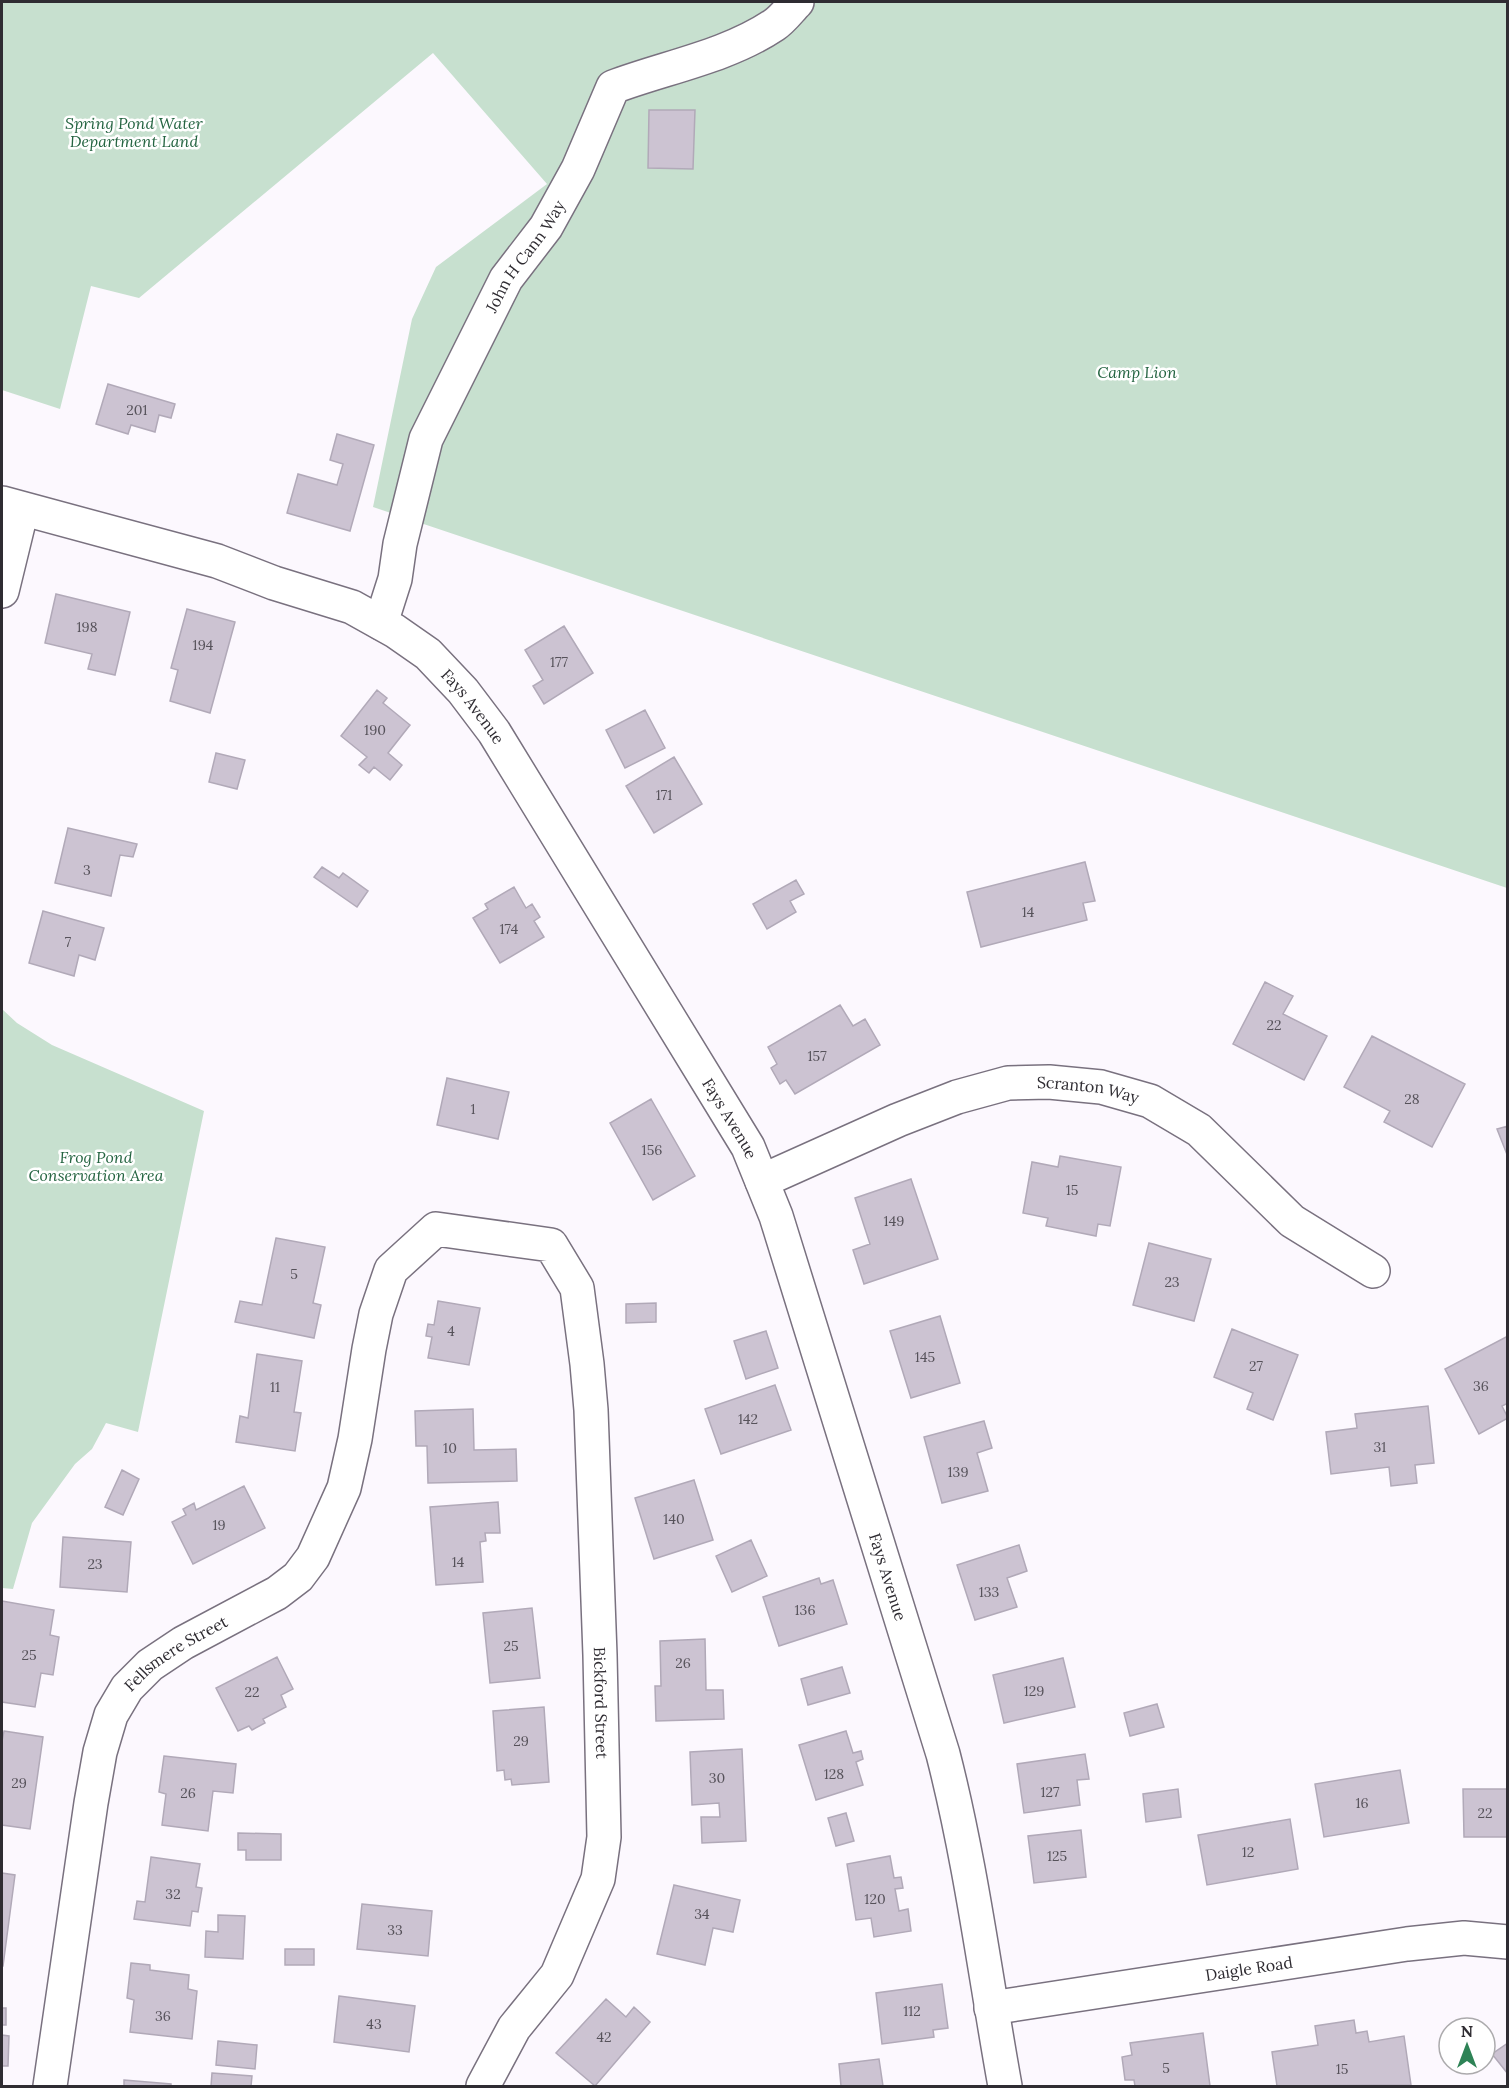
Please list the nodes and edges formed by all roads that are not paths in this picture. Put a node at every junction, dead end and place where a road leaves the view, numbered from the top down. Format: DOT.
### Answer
graph roads {
  1 [pos="797,2"];
  2 [pos="12,506"];
  3 [pos="2,591"];
  4 [pos="381,623"];
  5 [pos="762,1181"];
  6 [pos="390,1270"];
  7 [pos="1373,1271"];
  8 [pos="1508,1942"];
  9 [pos="991,2008"];
  10 [pos="50,2086"];
  11 [pos="483,2086"];
  12 [pos="1005,2086"];
  1 -- 4 [label="street, John H Cann Way"];
  2 -- 3 [label="street"];
  2 -- 4 [label="street, Fays Avenue"];
  4 -- 5 [label="street, Fays Avenue"];
  5 -- 7 [label="street, Scranton Way"];
  5 -- 9 [label="street, Fays Avenue"];
  6 -- 10 [label="street, Fellsmere Street"];
  6 -- 11 [label="street, Bickford Street"];
  8 -- 9 [label="street, Daigle Road"];
  9 -- 12 [label="street, Fays Avenue"];
}
